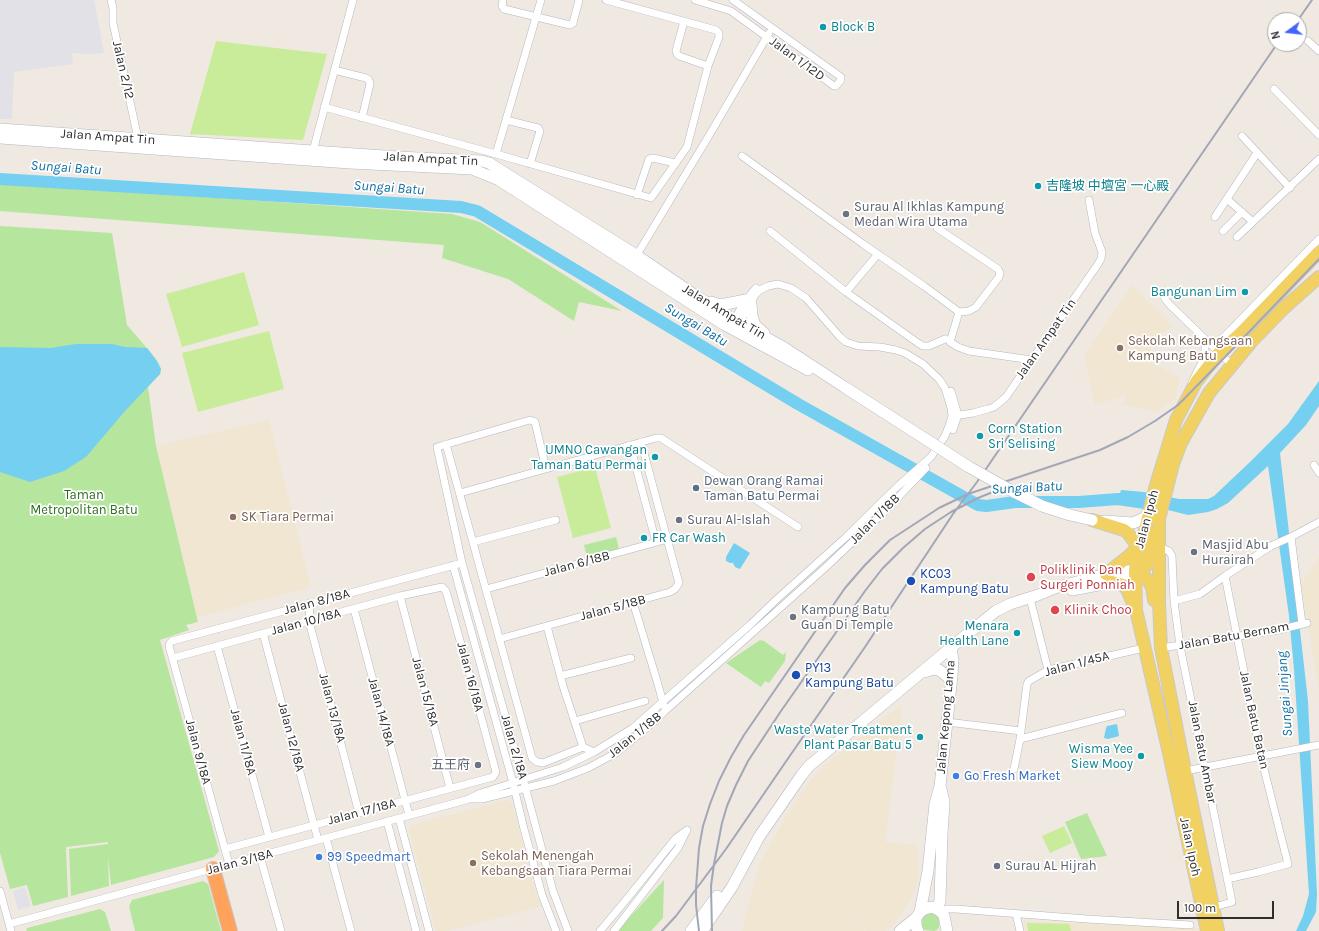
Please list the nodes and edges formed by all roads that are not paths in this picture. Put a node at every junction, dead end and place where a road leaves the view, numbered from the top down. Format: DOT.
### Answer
graph roads {
  1 [pos="111,0"];
  2 [pos="353,0"];
  3 [pos="504,0"];
  4 [pos="541,0"];
  5 [pos="579,0"];
  6 [pos="606,0"];
  7 [pos="695,0"];
  8 [pos="733,0"];
  9 [pos="537,17"];
  10 [pos="684,21"];
  11 [pos="772,28"];
  12 [pos="766,37"];
  13 [pos="1308,41"];
  14 [pos="1319,51"];
  15 [pos="708,66"];
  16 [pos="334,70"];
  17 [pos="1274,89"];
  18 [pos="324,108"];
  19 [pos="362,118"];
  20 [pos="506,120"];
  21 [pos="0,129"];
  22 [pos="1319,135"];
  23 [pos="1242,136"];
  24 [pos="0,138"];
  25 [pos="140,144"];
  26 [pos="313,151"];
  27 [pos="1258,153"];
  28 [pos="496,154"];
  29 [pos="742,156"];
  30 [pos="1319,159"];
  31 [pos="350,163"];
  32 [pos="675,163"];
  33 [pos="530,164"];
  34 [pos="1290,188"];
  35 [pos="638,195"];
  36 [pos="1227,199"];
  37 [pos="1089,200"];
  38 [pos="1242,212"];
  39 [pos="1215,217"];
  40 [pos="1254,222"];
  41 [pos="937,228"];
  42 [pos="770,231"];
  43 [pos="1224,231"];
  44 [pos="1237,237"];
  45 [pos="1319,238"];
  46 [pos="598,245"];
  47 [pos="1319,252"];
  48 [pos="878,254"];
  49 [pos="636,255"];
  50 [pos="1319,276"];
  51 [pos="661,284"];
  52 [pos="684,288"];
  53 [pos="846,292"];
  54 [pos="1164,299"];
  55 [pos="748,302"];
  56 [pos="959,312"];
  57 [pos="735,325"];
  58 [pos="1243,331"];
  59 [pos="945,339"];
  60 [pos="1205,340"];
  61 [pos="1221,340"];
  62 [pos="783,347"];
  63 [pos="1220,353"];
  64 [pos="1032,360"];
  65 [pos="1232,365"];
  66 [pos="846,388"];
  67 [pos="955,416"];
  68 [pos="1176,420"];
  69 [pos="641,442"];
  70 [pos="446,444"];
  71 [pos="630,445"];
  72 [pos="1314,465"];
  73 [pos="546,469"];
  74 [pos="1319,473"];
  75 [pos="1162,486"];
  76 [pos="902,487"];
  77 [pos="460,493"];
  78 [pos="874,510"];
  79 [pos="1157,514"];
  80 [pos="881,515"];
  81 [pos="556,520"];
  82 [pos="1092,520"];
  83 [pos="1319,522"];
  84 [pos="798,527"];
  85 [pos="1146,528"];
  86 [pos="1290,537"];
  87 [pos="668,539"];
  88 [pos="473,542"];
  89 [pos="656,542"];
  90 [pos="1138,547"];
  91 [pos="1160,547"];
  92 [pos="462,563"];
  93 [pos="452,565"];
  94 [pos="1137,574"];
  95 [pos="1225,576"];
  96 [pos="1109,578"];
  97 [pos="439,587"];
  98 [pos="486,589"];
  99 [pos="400,596"];
  100 [pos="1034,597"];
  101 [pos="1174,601"];
  102 [pos="633,602"];
  103 [pos="310,603"];
  104 [pos="354,609"];
  105 [pos="1136,610"];
  106 [pos="309,621"];
  107 [pos="547,626"];
  108 [pos="263,633"];
  109 [pos="1237,637"];
  110 [pos="499,639"];
  111 [pos="172,641"];
  112 [pos="217,646"];
  113 [pos="1180,646"];
  114 [pos="951,648"];
  115 [pos="1144,648"];
  116 [pos="1161,648"];
  117 [pos="172,658"];
  118 [pos="631,658"];
  119 [pos="1048,670"];
  120 [pos="922,672"];
  121 [pos="560,676"];
  122 [pos="951,682"];
  123 [pos="645,701"];
  124 [pos="663,702"];
  125 [pos="665,711"];
  126 [pos="1122,713"];
  127 [pos="575,721"];
  128 [pos="947,722"];
  129 [pos="1021,731"];
  130 [pos="1020,739"];
  131 [pos="1319,745"];
  132 [pos="583,747"];
  133 [pos="594,752"];
  134 [pos="1261,756"];
  135 [pos="580,760"];
  136 [pos="1014,768"];
  137 [pos="1205,768"];
  138 [pos="496,772"];
  139 [pos="1185,772"];
  140 [pos="525,784"];
  141 [pos="940,786"];
  142 [pos="514,787"];
  143 [pos="450,788"];
  144 [pos="405,800"];
  145 [pos="360,813"];
  146 [pos="409,815"];
  147 [pos="399,818"];
  148 [pos="387,821"];
  149 [pos="314,825"];
  150 [pos="269,837"];
  151 [pos="759,838"];
  152 [pos="322,839"];
  153 [pos="225,849"];
  154 [pos="661,855"];
  155 [pos="260,856"];
  156 [pos="668,861"];
  157 [pos="229,864"];
  158 [pos="213,869"];
  159 [pos="1227,878"];
  160 [pos="0,895"];
  161 [pos="1214,907"];
  162 [pos="956,909"];
  163 [pos="939,910"];
  164 [pos="1016,914"];
  165 [pos="918,915"];
  166 [pos="1190,925"];
  167 [pos="10,928"];
  168 [pos="428,929"];
  169 [pos="945,929"];
  170 [pos="230,931"];
  171 [pos="280,931"];
  172 [pos="351,931"];
  173 [pos="416,931"];
  174 [pos="556,931"];
  175 [pos="568,931"];
  176 [pos="600,931"];
  177 [pos="614,931"];
  178 [pos="691,931"];
  179 [pos="702,931"];
  180 [pos="900,931"];
  181 [pos="918,931"];
  182 [pos="1020,931"];
  183 [pos="1208,931"];
  184 [pos="1218,931"];
  1 -- 25 [label="street, Jalan 2/12"];
  2 -- 16 [label="street"];
  3 -- 9 [label="street"];
  4 -- 9 [label="street"];
  5 -- 9 [label="street"];
  6 -- 10 [label="street"];
  7 -- 12 [label="street, Jalan 1/12D"];
  8 -- 11 [label="street, Jalan 1/12D"];
  9 -- 20 [label="street"];
  10 -- 15 [label="street"];
  10 -- 15 [label="street"];
  11 -- 12 [label="street"];
  11 -- 12 [label="street, Jalan 1/12D"];
  12 -- 49 [label="street"];
  13 -- 14 [label="street"];
  15 -- 32 [label="street"];
  16 -- 18 [label="street"];
  16 -- 19 [label="street"];
  17 -- 22 [label="street"];
  18 -- 19 [label="street"];
  18 -- 26 [label="street"];
  19 -- 28 [label="street"];
  20 -- 28 [label="street"];
  20 -- 33 [label="street"];
  21 -- 25 [label="street, Jalan Ampat Tin"];
  23 -- 27 [label="street"];
  24 -- 25 [label="street, Jalan Ampat Tin"];
  25 -- 26 [label="street, Jalan Ampat Tin"];
  25 -- 31 [label="street, Jalan Ampat Tin"];
  26 -- 31 [label="street"];
  26 -- 49 [label="street, Jalan Ampat Tin"];
  27 -- 34 [label="street"];
  27 -- 36 [label="street"];
  28 -- 33 [label="street"];
  29 -- 48 [label="street"];
  30 -- 34 [label="street"];
  31 -- 46 [label="street, Jalan Ampat Tin"];
  32 -- 35 [label="street"];
  32 -- 35 [label="street"];
  33 -- 35 [label="street"];
  34 -- 40 [label="street"];
  36 -- 38 [label="street"];
  36 -- 39 [label="street"];
  37 -- 64 [label="street, Jalan Ampat Tin"];
  38 -- 40 [label="street"];
  38 -- 43 [label="street"];
  40 -- 44 [label="street"];
  41 -- 56 [label="street"];
  42 -- 53 [label="street"];
  45 -- 61 [label="street"];
  46 -- 49 [label="street"];
  46 -- 51 [label="street, Jalan Ampat Tin"];
  47 -- 58 [label="main road, Jalan Ipoh"];
  48 -- 53 [label="street"];
  48 -- 56 [label="street"];
  49 -- 51 [label="street"];
  49 -- 52 [label="street, Jalan Ampat Tin"];
  50 -- 65 [label="main road, Jalan Ipoh"];
  51 -- 57 [label="street, Jalan Ampat Tin"];
  52 -- 55 [label="street"];
  52 -- 57 [label="street, Jalan Ampat Tin"];
  53 -- 59 [label="street"];
  54 -- 60 [label="street"];
  55 -- 57 [label="street"];
  55 -- 62 [label="street"];
  55 -- 67 [label="street"];
  56 -- 64 [label="street"];
  57 -- 62 [label="street, Jalan Ampat Tin"];
  57 -- 66 [label="street, Jalan Ampat Tin"];
  58 -- 61 [label="street"];
  58 -- 63 [label="main road, Jalan Ipoh"];
  60 -- 61 [label="street"];
  60 -- 63 [label="street"];
  60 -- 68 [label="street"];
  62 -- 66 [label="street, Jalan Ampat Tin"];
  63 -- 65 [label="street"];
  63 -- 68 [label="main road, Jalan Ipoh"];
  64 -- 67 [label="street, Jalan Ampat Tin"];
  65 -- 75 [label="main road, Jalan Ipoh"];
  66 -- 82 [label="street, Jalan Ampat Tin, bridge"];
  67 -- 76 [label="street, Jalan 1/18B"];
  68 -- 75 [label="main road, Jalan Ipoh"];
  69 -- 71 [label="street"];
  69 -- 84 [label="street"];
  69 -- 87 [label="street"];
  70 -- 73 [label="street"];
  70 -- 77 [label="street, Jalan 2/18A"];
  70 -- 92 [label="street, Jalan 2/18A"];
  71 -- 73 [label="street"];
  71 -- 89 [label="street"];
  72 -- 74 [label="street"];
  73 -- 77 [label="street"];
  75 -- 79 [label="main road, Jalan Ipoh"];
  76 -- 78 [label="street, Jalan 1/18B"];
  76 -- 80 [label="street, Jalan 1/18B"];
  77 -- 88 [label="street, Jalan 2/18A"];
  78 -- 80 [label="street"];
  78 -- 124 [label="street, Jalan 1/18B"];
  79 -- 82 [label="street, Jalan Ampat Tin"];
  79 -- 85 [label="main road"];
  79 -- 91 [label="main road, Jalan Ipoh"];
  79 -- 94 [label="main road"];
  80 -- 125 [label="street, Jalan 1/18B"];
  81 -- 88 [label="street"];
  82 -- 85 [label="street, Jalan Ampat Tin"];
  82 -- 90 [label="main road"];
  83 -- 86 [label="street"];
  85 -- 90 [label="main road, Jalan Ipoh"];
  86 -- 95 [label="street"];
  86 -- 109 [label="street, Jalan Batu Bernam"];
  87 -- 89 [label="street, Jalan 6/18B"];
  87 -- 102 [label="street, Jalan 5/18B"];
  88 -- 98 [label="street, Jalan 2/18A"];
  89 -- 98 [label="street, Jalan 6/18B"];
  90 -- 94 [label="main road, Jalan Ipoh"];
  90 -- 96 [label="main road"];
  91 -- 101 [label="street, Jalan Batu Ambar"];
  91 -- 116 [label="main road, Jalan Ipoh"];
  92 -- 93 [label="street, Jalan 8/18A"];
  92 -- 140 [label="street, Jalan 2/18A"];
  93 -- 103 [label="street, Jalan 8/18A"];
  93 -- 142 [label="street, Jalan 2/18A"];
  94 -- 96 [label="street"];
  94 -- 105 [label="main road, Jalan Ipoh"];
  94 -- 116 [label="main road"];
  95 -- 101 [label="street"];
  95 -- 109 [label="street, Jalan Batu Batan"];
  96 -- 100 [label="street"];
  96 -- 105 [label="main road"];
  97 -- 99 [label="street, Jalan 10/18A"];
  97 -- 138 [label="street, Jalan 16/18A"];
  98 -- 110 [label="street, Jalan 2/18A"];
  99 -- 104 [label="street, Jalan 10/18A"];
  99 -- 143 [label="street, Jalan 15/18A"];
  100 -- 114 [label="street"];
  100 -- 119 [label="street"];
  101 -- 113 [label="street, Jalan Batu Ambar"];
  102 -- 107 [label="street, Jalan 5/18B"];
  102 -- 124 [label="street"];
  103 -- 106 [label="street, Jalan 13/18A"];
  103 -- 111 [label="street, Jalan 8/18A"];
  104 -- 106 [label="street, Jalan 10/18A"];
  104 -- 144 [label="street, Jalan 14/18A"];
  105 -- 115 [label="main road, Jalan Ipoh"];
  106 -- 108 [label="street, Jalan 10/18A"];
  106 -- 145 [label="street, Jalan 13/18A"];
  107 -- 110 [label="street, Jalan 5/18B"];
  107 -- 121 [label="street"];
  108 -- 112 [label="street, Jalan 10/18A"];
  108 -- 149 [label="street, Jalan 12/18A"];
  109 -- 113 [label="street, Jalan Batu Bernam"];
  109 -- 134 [label="street, Jalan Batu Batan"];
  110 -- 132 [label="street, Jalan 2/18A"];
  111 -- 117 [label="street, Jalan 9/18A"];
  112 -- 117 [label="street, Jalan 10/18A"];
  112 -- 150 [label="street, Jalan 11/18A"];
  113 -- 116 [label="street, Jalan Batu Bernam"];
  113 -- 137 [label="street, Jalan Batu Ambar"];
  114 -- 120 [label="street"];
  114 -- 122 [label="street, Jalan Kepong Lama"];
  115 -- 119 [label="street, Jalan 1/45A"];
  115 -- 183 [label="main road, Jalan Ipoh"];
  116 -- 139 [label="main road, Jalan Ipoh"];
  117 -- 153 [label="street, Jalan 9/18A"];
  118 -- 121 [label="street"];
  119 -- 129 [label="street, Jalan 1/45A"];
  120 -- 122 [label="street"];
  120 -- 151 [label="street"];
  121 -- 127 [label="street"];
  122 -- 128 [label="street, Jalan Kepong Lama"];
  123 -- 127 [label="street"];
  124 -- 125 [label="street"];
  124 -- 133 [label="street, Jalan 1/18B"];
  125 -- 140 [label="street, Jalan 1/18B"];
  126 -- 130 [label="street"];
  127 -- 132 [label="street"];
  128 -- 129 [label="street"];
  128 -- 141 [label="street, Jalan Kepong Lama"];
  129 -- 130 [label="street, Jalan 1/45A"];
  130 -- 136 [label="street, Jalan 1/45A"];
  131 -- 134 [label="street"];
  132 -- 133 [label="street"];
  132 -- 135 [label="street"];
  133 -- 135 [label="street, Jalan 1/18B"];
  134 -- 137 [label="street"];
  134 -- 159 [label="street, Jalan Batu Batan"];
  135 -- 140 [label="street, Jalan 1/18B"];
  137 -- 139 [label="street"];
  137 -- 159 [label="street, Jalan Batu Ambar"];
  138 -- 143 [label="street, Jalan 17/18A"];
  139 -- 161 [label="main road, Jalan Ipoh"];
  140 -- 142 [label="street, Jalan 3/18A"];
  140 -- 175 [label="street, Jalan 2/18A"];
  141 -- 163 [label="street, Jalan Kepong Lama"];
  141 -- 165 [label="street, Jalan Kepong Lama"];
  142 -- 146 [label="street, Jalan 3/18A"];
  142 -- 174 [label="street, Jalan 2/18A"];
  143 -- 144 [label="street, Jalan 17/18A"];
  144 -- 145 [label="street, Jalan 17/18A"];
  144 -- 146 [label="street, Jalan 14/18A"];
  145 -- 149 [label="street, Jalan 17/18A"];
  146 -- 147 [label="street, Jalan 3/18A"];
  147 -- 148 [label="street, Jalan 3/18A"];
  147 -- 168 [label="street"];
  148 -- 152 [label="street, Jalan 3/18A"];
  148 -- 173 [label="street"];
  149 -- 150 [label="street, Jalan 17/18A"];
  149 -- 152 [label="street, Jalan 12/18A"];
  150 -- 153 [label="street, Jalan 17/18A"];
  151 -- 178 [label="street"];
  151 -- 179 [label="street"];
  152 -- 155 [label="street, Jalan 3/18A"];
  152 -- 172 [label="street, Jalan 12/18A"];
  153 -- 157 [label="street, Jalan 9/18A"];
  154 -- 156 [label="street"];
  154 -- 156 [label="street"];
  154 -- 176 [label="street"];
  155 -- 157 [label="street, Jalan 3/18A"];
  155 -- 171 [label="street"];
  156 -- 177 [label="street"];
  157 -- 158 [label="street, Jalan 3/18A"];
  158 -- 167 [label="street, Jalan 3/18A"];
  158 -- 170 [label="highway"];
  159 -- 161 [label="street, Jalan Batu Ambar"];
  160 -- 167 [label="street"];
  161 -- 184 [label="main road, Jalan Ipoh"];
  162 -- 163 [label="street"];
  162 -- 164 [label="street"];
  162 -- 169 [label="street"];
  163 -- 165 [label="street"];
  163 -- 169 [label="street"];
  164 -- 166 [label="street"];
  164 -- 182 [label="street"];
  165 -- 180 [label="street"];
  165 -- 181 [label="street, Jalan Kepong Lama"];
  168 -- 173 [label="street"];
}
